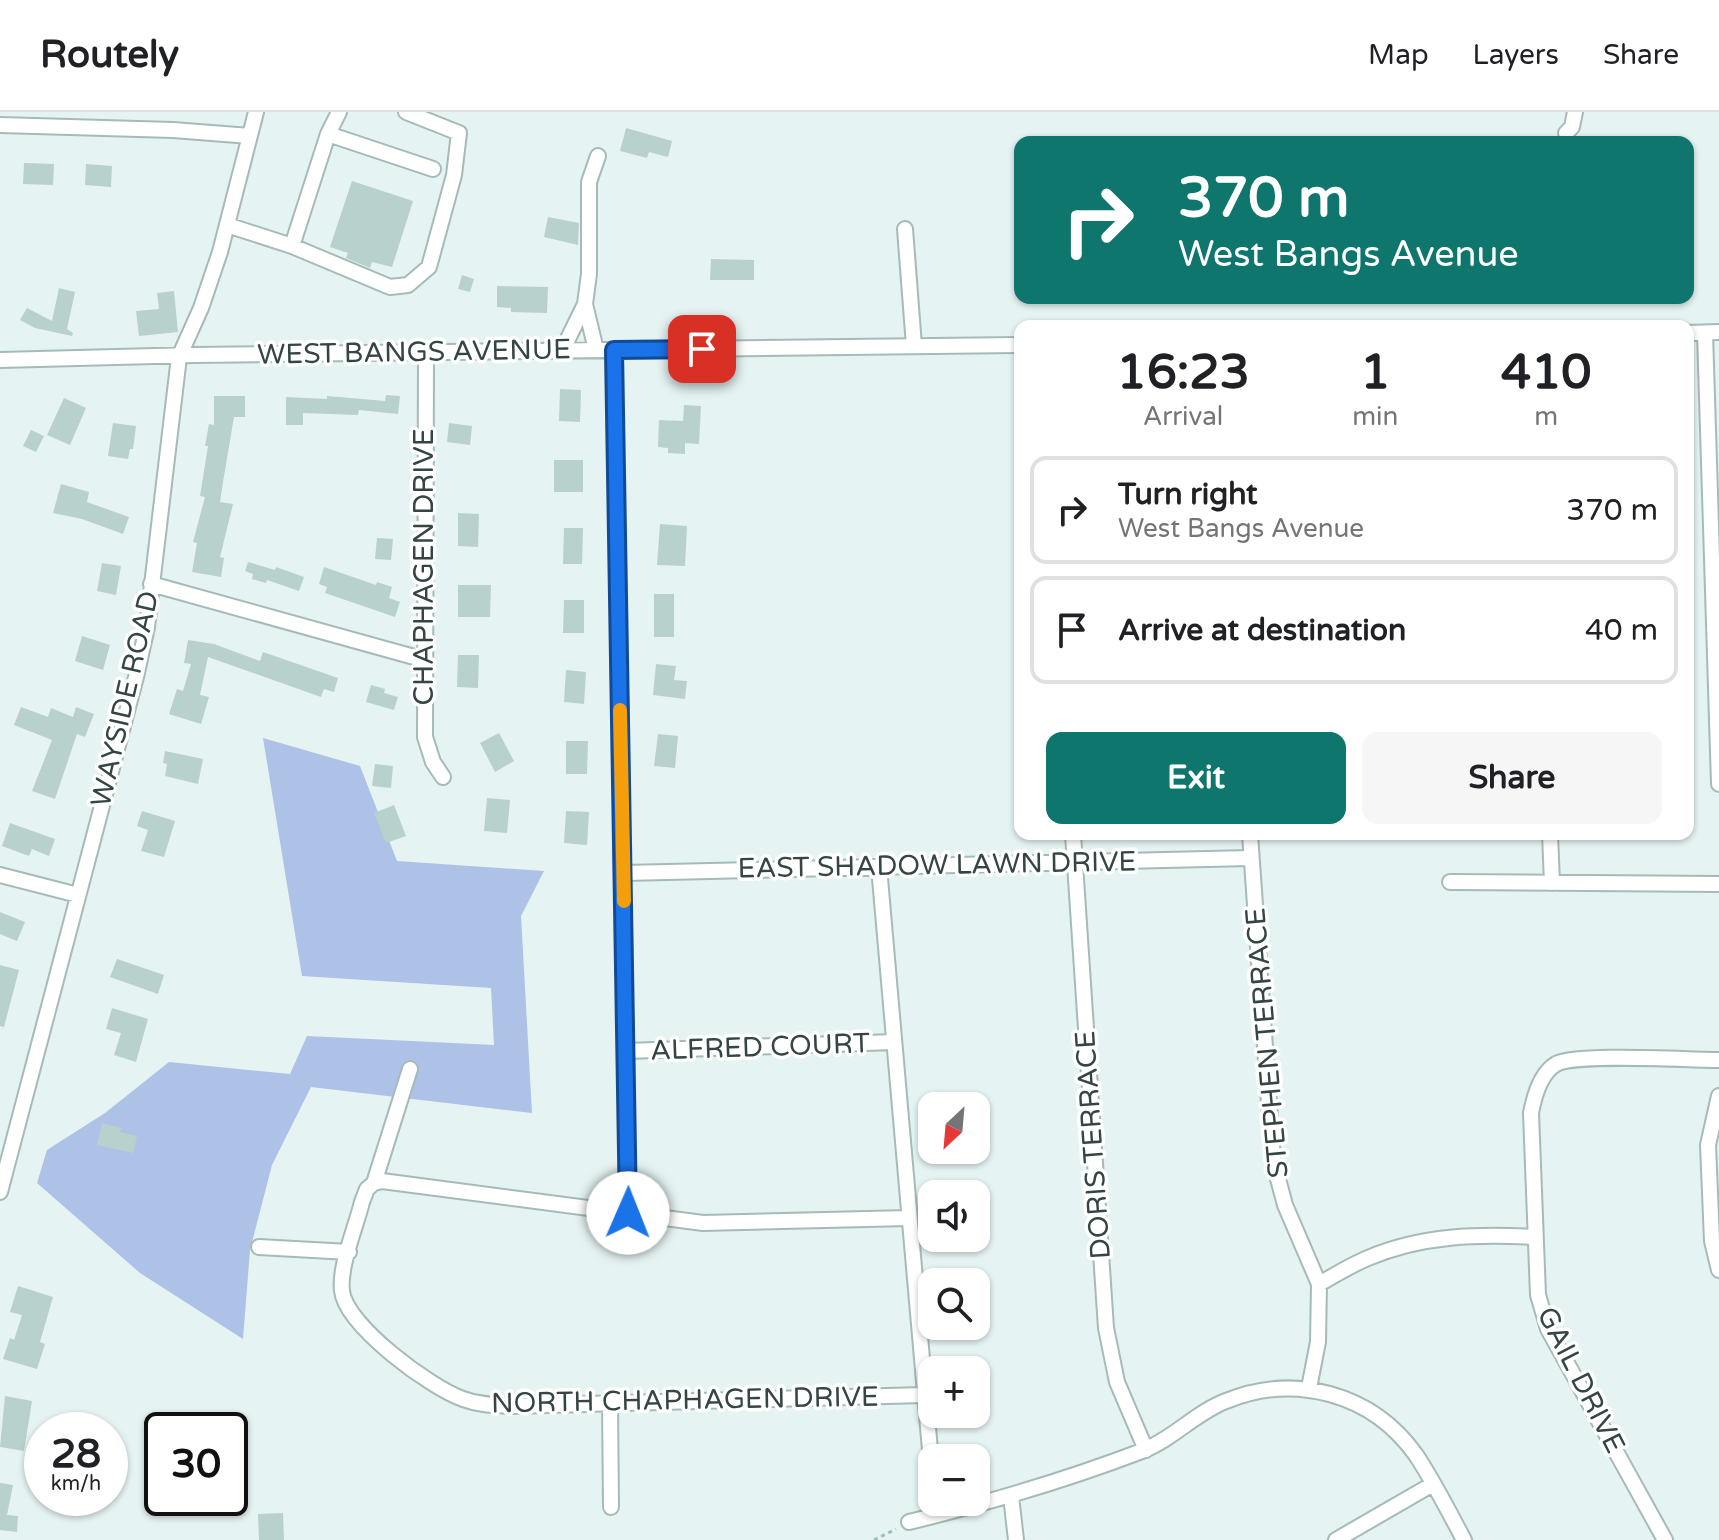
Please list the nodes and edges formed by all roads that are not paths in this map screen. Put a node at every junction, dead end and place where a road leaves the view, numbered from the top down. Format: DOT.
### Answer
graph roads {
  1 [pos="256,112"];
  2 [pos="339,112"];
  3 [pos="406,112"];
  4 [pos="1575,112"];
  5 [pos="0,125"];
  6 [pos="1566,133"];
  7 [pos="328,134"];
  8 [pos="250,136"];
  9 [pos="598,156"];
  10 [pos="433,169"];
  11 [pos="227,225"];
  12 [pos="905,229"];
  13 [pos="292,246"];
  14 [pos="585,304"];
  15 [pos="1712,332"];
  16 [pos="1014,345"];
  17 [pos="914,346"];
  18 [pos="596,350"];
  19 [pos="614,350"];
  20 [pos="562,351"];
  21 [pos="426,353"];
  22 [pos="179,357"];
  23 [pos="0,360"];
  24 [pos="151,584"];
  25 [pos="425,660"];
  26 [pos="443,777"];
  27 [pos="1719,784"];
  28 [pos="1073,840"];
  29 [pos="1250,840"];
  30 [pos="1550,840"];
  31 [pos="1250,858"];
  32 [pos="1074,862"];
  33 [pos="879,867"];
  34 [pos="624,873"];
  35 [pos="0,875"];
  36 [pos="1450,882"];
  37 [pos="1552,883"];
  38 [pos="1719,884"];
  39 [pos="78,895"];
  40 [pos="894,1042"];
  41 [pos="626,1051"];
  42 [pos="1719,1060"];
  43 [pos="410,1069"];
  44 [pos="1719,1096"];
  45 [pos="4,1155"];
  46 [pos="374,1183"];
  47 [pos="0,1192"];
  48 [pos="628,1213"];
  49 [pos="909,1218"];
  50 [pos="1535,1237"];
  51 [pos="259,1247"];
  52 [pos="349,1252"];
  53 [pos="1719,1270"];
  54 [pos="1319,1284"];
  55 [pos="921,1356"];
  56 [pos="1309,1388"];
  57 [pos="918,1395"];
  58 [pos="610,1403"];
  59 [pos="1146,1450"];
  60 [pos="1433,1484"];
  61 [pos="1011,1496"];
  62 [pos="990,1500"];
  63 [pos="611,1507"];
  64 [pos="921,1516"];
  65 [pos="909,1522"];
  66 [pos="1016,1540"];
  67 [pos="1336,1540"];
  68 [pos="1464,1540"];
  69 [pos="1665,1540"];
  1 -- 8 [label="street, WAYSIDE ROAD"];
  2 -- 7 [label="street"];
  3 -- 13 [label="street"];
  4 -- 6 [label="street"];
  5 -- 8 [label="street"];
  7 -- 10 [label="street"];
  7 -- 13 [label="street"];
  8 -- 11 [label="street, WAYSIDE ROAD"];
  9 -- 14 [label="street"];
  11 -- 13 [label="street"];
  11 -- 22 [label="street, WAYSIDE ROAD"];
  12 -- 17 [label="street"];
  14 -- 18 [label="street"];
  14 -- 20 [label="street"];
  15 -- 27 [label="street"];
  16 -- 17 [label="street, WEST BANGS AVENUE"];
  17 -- 19 [label="street, WEST BANGS AVENUE"];
  18 -- 19 [label="street, WEST BANGS AVENUE"];
  18 -- 20 [label="street, WEST BANGS AVENUE"];
  19 -- 34 [label="street"];
  20 -- 21 [label="street, WEST BANGS AVENUE"];
  21 -- 22 [label="street, WEST BANGS AVENUE"];
  21 -- 25 [label="street, CHAPHAGEN DRIVE"];
  22 -- 23 [label="street, WEST BANGS AVENUE"];
  22 -- 24 [label="street, WAYSIDE ROAD"];
  24 -- 25 [label="street"];
  24 -- 39 [label="street, WAYSIDE ROAD"];
  25 -- 26 [label="street, CHAPHAGEN DRIVE"];
  28 -- 32 [label="street, DORIS TERRACE"];
  29 -- 31 [label="street, STEPHEN TERRACE"];
  30 -- 37 [label="street"];
  31 -- 32 [label="street, EAST SHADOW LAWN DRIVE"];
  31 -- 54 [label="street, STEPHEN TERRACE"];
  32 -- 33 [label="street, EAST SHADOW LAWN DRIVE"];
  32 -- 59 [label="street, DORIS TERRACE"];
  33 -- 34 [label="street, EAST SHADOW LAWN DRIVE"];
  33 -- 40 [label="street"];
  34 -- 41 [label="street"];
  35 -- 39 [label="street"];
  36 -- 37 [label="street"];
  37 -- 38 [label="street"];
  39 -- 45 [label="street, WAYSIDE ROAD"];
  40 -- 41 [label="street, ALFRED COURT"];
  40 -- 49 [label="street"];
  41 -- 48 [label="street"];
  42 -- 50 [label="street, GAIL DRIVE"];
  43 -- 46 [label="street, NORTH CHAPHAGEN DRIVE"];
  44 -- 53 [label="street"];
  45 -- 47 [label="street, WAYSIDE ROAD"];
  46 -- 48 [label="street"];
  46 -- 52 [label="street, NORTH CHAPHAGEN DRIVE"];
  48 -- 49 [label="street"];
  49 -- 55 [label="street"];
  50 -- 54 [label="street"];
  50 -- 69 [label="street, GAIL DRIVE"];
  51 -- 52 [label="street"];
  52 -- 58 [label="street, NORTH CHAPHAGEN DRIVE"];
  54 -- 56 [label="street, STEPHEN TERRACE"];
  56 -- 59 [label="street"];
  56 -- 60 [label="street"];
  57 -- 58 [label="street, NORTH CHAPHAGEN DRIVE"];
  58 -- 63 [label="street"];
  59 -- 61 [label="street"];
  60 -- 67 [label="street"];
  60 -- 68 [label="street"];
  61 -- 62 [label="street"];
  61 -- 66 [label="street"];
  64 -- 65 [label="street"];
}
